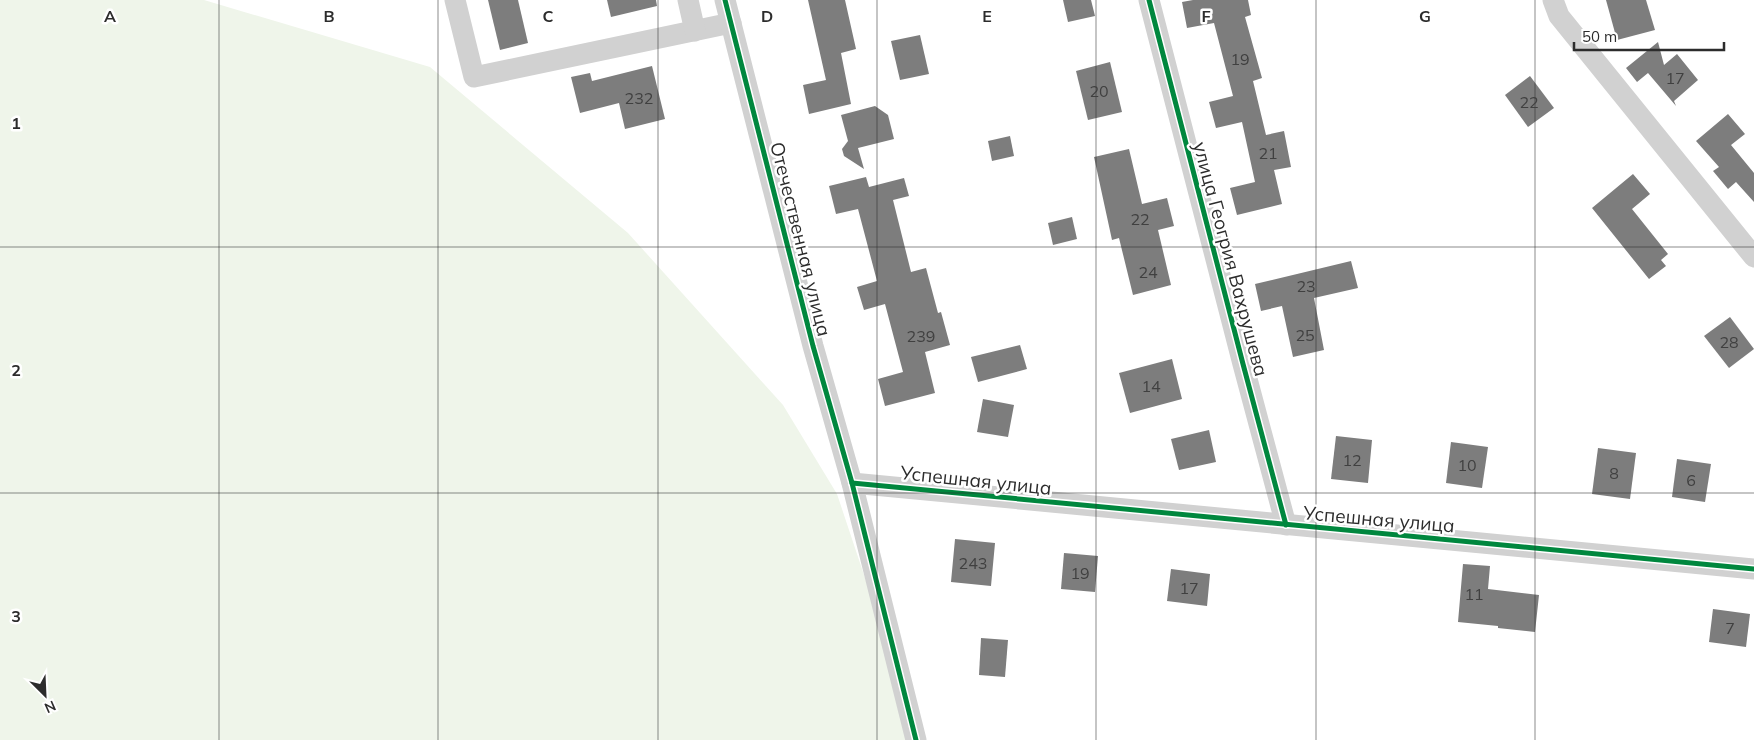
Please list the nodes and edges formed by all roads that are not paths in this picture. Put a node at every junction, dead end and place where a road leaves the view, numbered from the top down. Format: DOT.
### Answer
graph roads {
  1 [pos="455,0"];
  2 [pos="688,0"];
  3 [pos="725,0"];
  4 [pos="1149,0"];
  5 [pos="1553,0"];
  6 [pos="731,23"];
  7 [pos="695,31"];
  8 [pos="1754,257"];
  9 [pos="852,483"];
  10 [pos="1286,525"];
  11 [pos="1754,569"];
  12 [pos="916,740"];
  1 -- 7 [label="street"];
  2 -- 7 [label="street"];
  3 -- 6 [label="street, Отечественная улица"];
  4 -- 10 [label="street, улица Геогрия Вахрушева"];
  5 -- 8 [label="street"];
  6 -- 7 [label="street"];
  6 -- 9 [label="street, Отечественная улица"];
  9 -- 10 [label="street, Успешная улица"];
  9 -- 12 [label="street, Отечественная улица"];
  10 -- 11 [label="street, Успешная улица"];
}
